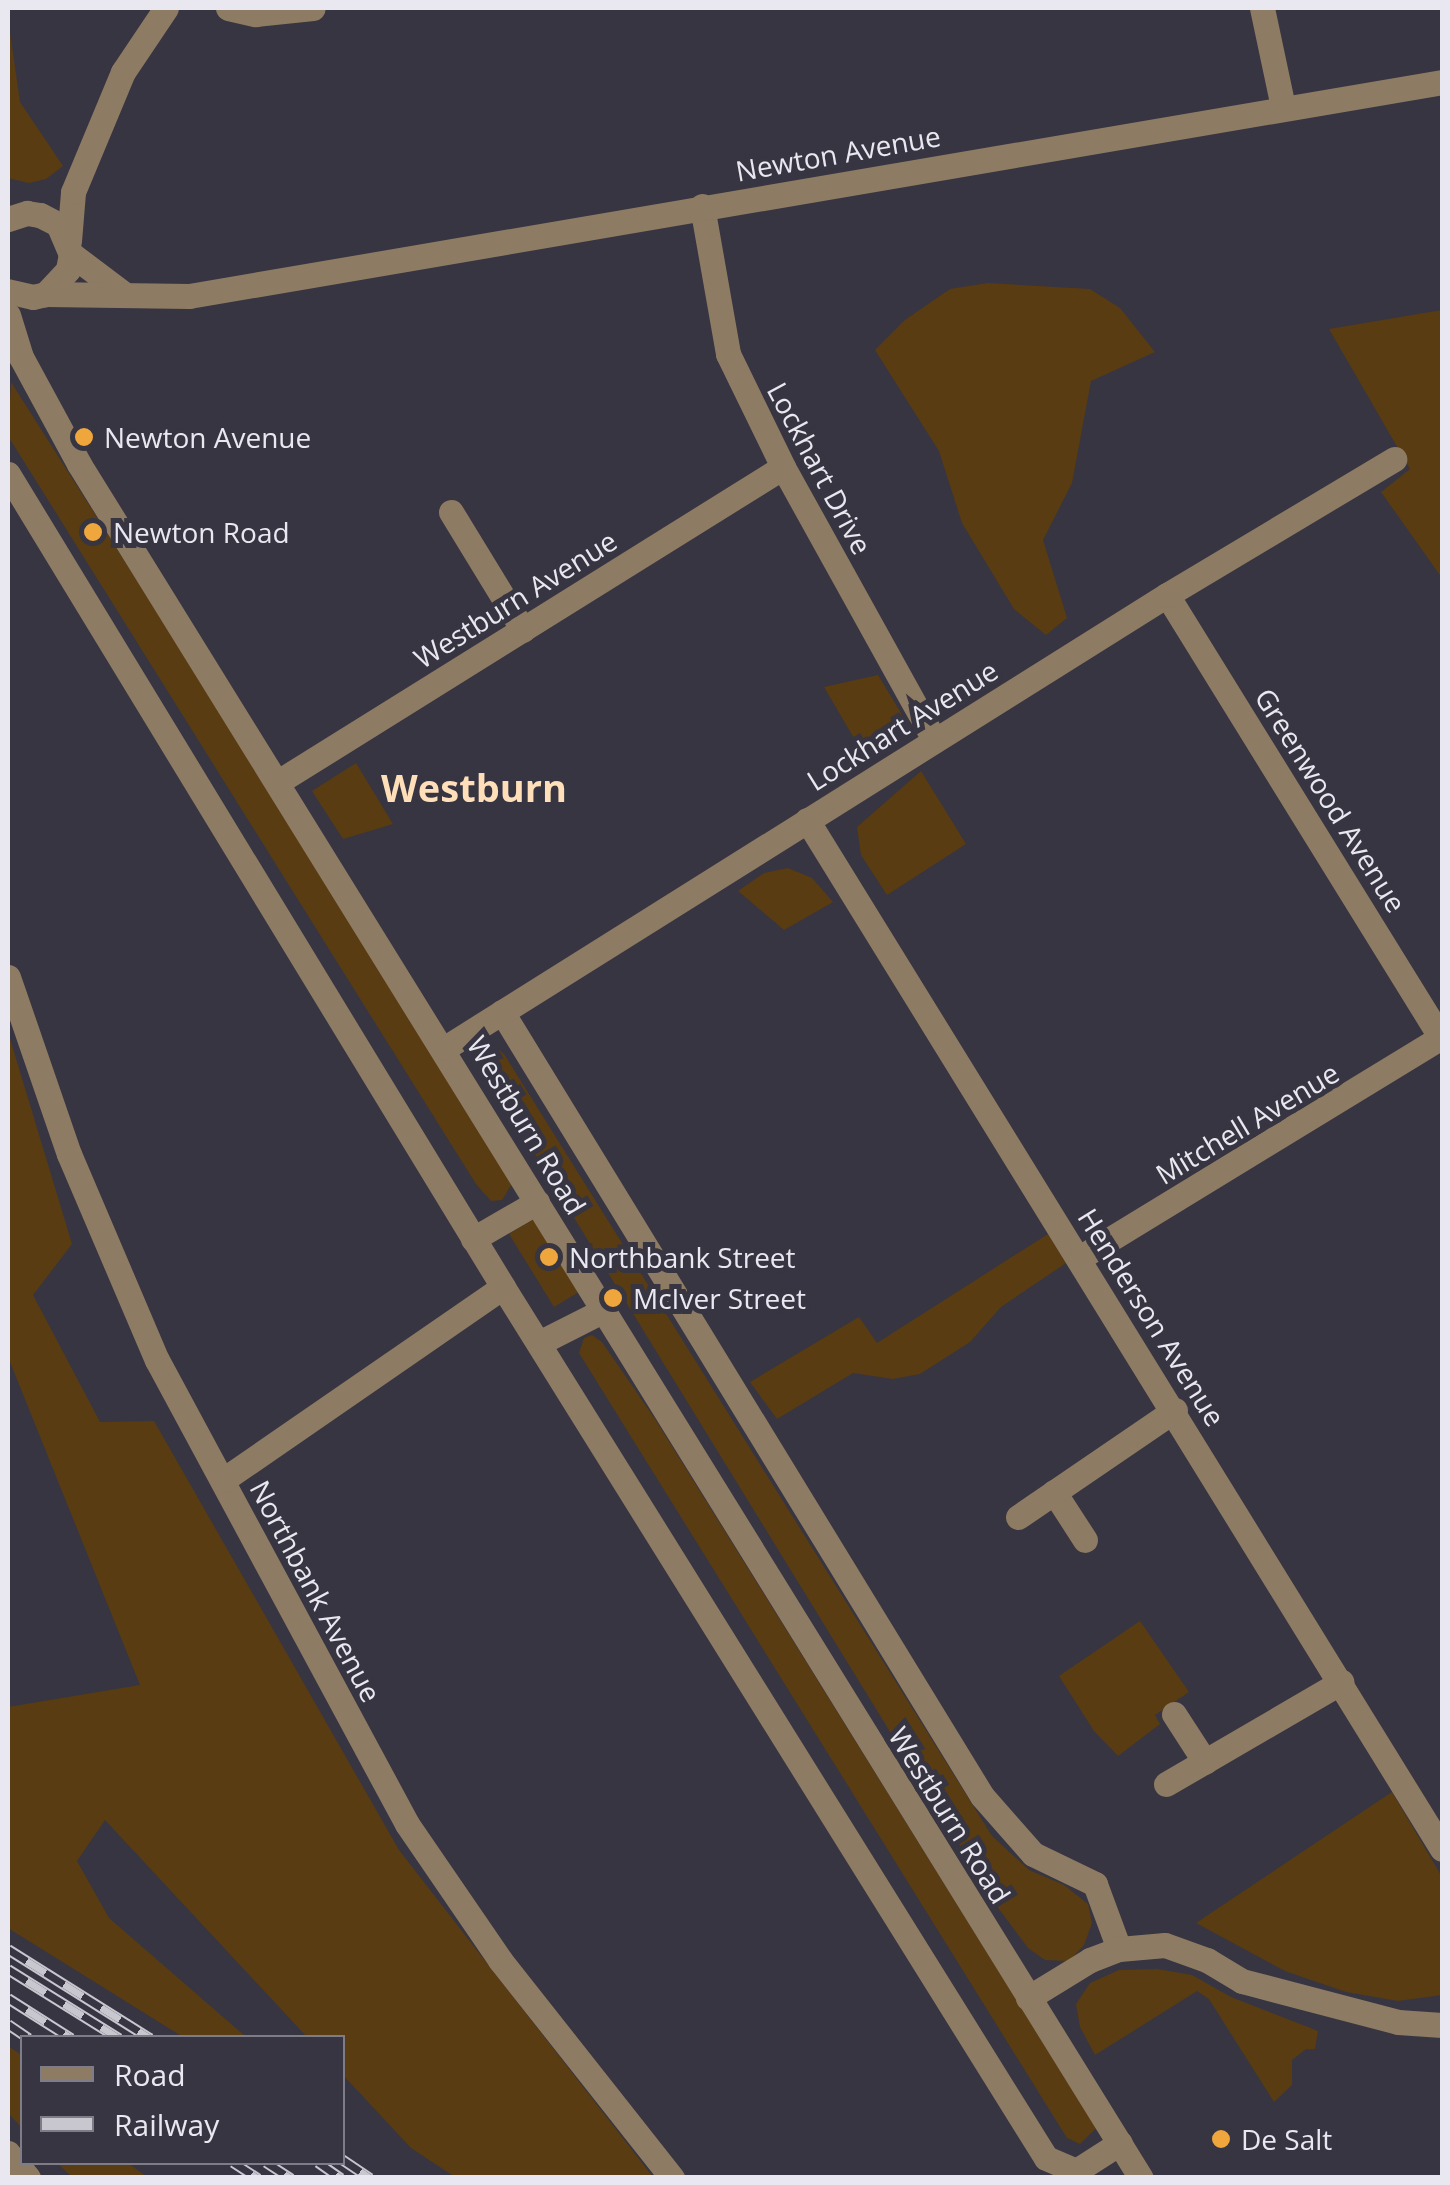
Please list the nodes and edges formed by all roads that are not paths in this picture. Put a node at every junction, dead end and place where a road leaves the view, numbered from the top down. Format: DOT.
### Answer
graph roads {
  1 [pos="166,8"];
  2 [pos="228,8"];
  3 [pos="312,8"];
  4 [pos="1262,8"];
  5 [pos="1442,82"];
  6 [pos="1283,107"];
  7 [pos="73,192"];
  8 [pos="702,206"];
  9 [pos="40,214"];
  10 [pos="10,215"];
  11 [pos="70,247"];
  12 [pos="8,290"];
  13 [pos="124,294"];
  14 [pos="40,296"];
  15 [pos="8,315"];
  16 [pos="20,357"];
  17 [pos="1394,459"];
  18 [pos="783,466"];
  19 [pos="8,474"];
  20 [pos="451,512"];
  21 [pos="1167,594"];
  22 [pos="522,630"];
  23 [pos="934,739"];
  24 [pos="278,782"];
  25 [pos="807,820"];
  26 [pos="8,977"];
  27 [pos="502,1012"];
  28 [pos="1442,1038"];
  29 [pos="445,1048"];
  30 [pos="537,1202"];
  31 [pos="473,1239"];
  32 [pos="1081,1257"];
  33 [pos="502,1287"];
  34 [pos="606,1309"];
  35 [pos="538,1343"];
  36 [pos="1175,1410"];
  37 [pos="223,1480"];
  38 [pos="1054,1492"];
  39 [pos="1018,1517"];
  40 [pos="1085,1540"];
  41 [pos="1341,1682"];
  42 [pos="1174,1714"];
  43 [pos="1204,1762"];
  44 [pos="1166,1784"];
  45 [pos="1442,1848"];
  46 [pos="1119,1949"];
  47 [pos="1028,1998"];
  48 [pos="1442,2025"];
  49 [pos="1120,2143"];
  50 [pos="8,2153"];
  51 [pos="28,2178"];
  52 [pos="672,2178"];
  53 [pos="1141,2178"];
  1 -- 7 [label="street"];
  2 -- 3 [label="street"];
  4 -- 6 [label="street"];
  5 -- 6 [label="street, Newton Avenue"];
  6 -- 8 [label="street, Newton Avenue"];
  7 -- 9 [label="street"];
  7 -- 11 [label="street"];
  8 -- 13 [label="street, Newton Avenue"];
  8 -- 18 [label="street, Lockhart Drive"];
  9 -- 10 [label="street"];
  9 -- 11 [label="street"];
  11 -- 13 [label="street"];
  11 -- 14 [label="street"];
  12 -- 14 [label="street, Newton Avenue"];
  13 -- 14 [label="street, Newton Avenue"];
  14 -- 16 [label="street"];
  15 -- 16 [label="street, Westburn Road"];
  16 -- 24 [label="street, Westburn Road"];
  17 -- 21 [label="street, Lockhart Avenue"];
  18 -- 22 [label="street, Westburn Avenue"];
  18 -- 23 [label="street, Lockhart Drive"];
  19 -- 31 [label="street"];
  20 -- 22 [label="street"];
  21 -- 23 [label="street, Lockhart Avenue"];
  21 -- 28 [label="street, Greenwood Avenue"];
  22 -- 24 [label="street, Westburn Avenue"];
  23 -- 25 [label="street, Lockhart Avenue"];
  24 -- 29 [label="street, Westburn Road"];
  25 -- 27 [label="street, Lockhart Avenue"];
  25 -- 32 [label="street, Henderson Avenue"];
  26 -- 37 [label="street, Northbank Avenue"];
  27 -- 29 [label="street, Lockhart Avenue"];
  27 -- 46 [label="street"];
  28 -- 32 [label="street, Mitchell Avenue"];
  29 -- 30 [label="street, Westburn Road"];
  30 -- 31 [label="street"];
  30 -- 34 [label="street, Westburn Road"];
  31 -- 33 [label="street"];
  32 -- 36 [label="street, Henderson Avenue"];
  33 -- 35 [label="street"];
  33 -- 37 [label="street"];
  34 -- 35 [label="street"];
  34 -- 47 [label="street, Westburn Road"];
  35 -- 49 [label="street"];
  36 -- 38 [label="street"];
  36 -- 41 [label="street, Henderson Avenue"];
  37 -- 52 [label="street, Northbank Avenue"];
  38 -- 39 [label="street"];
  38 -- 40 [label="street"];
  41 -- 43 [label="street"];
  41 -- 45 [label="street, Henderson Avenue"];
  42 -- 43 [label="street"];
  43 -- 44 [label="street"];
  46 -- 47 [label="street"];
  46 -- 48 [label="street"];
  47 -- 49 [label="street, Westburn Road"];
  49 -- 53 [label="street, Westburn Road"];
  50 -- 51 [label="street"];
}
